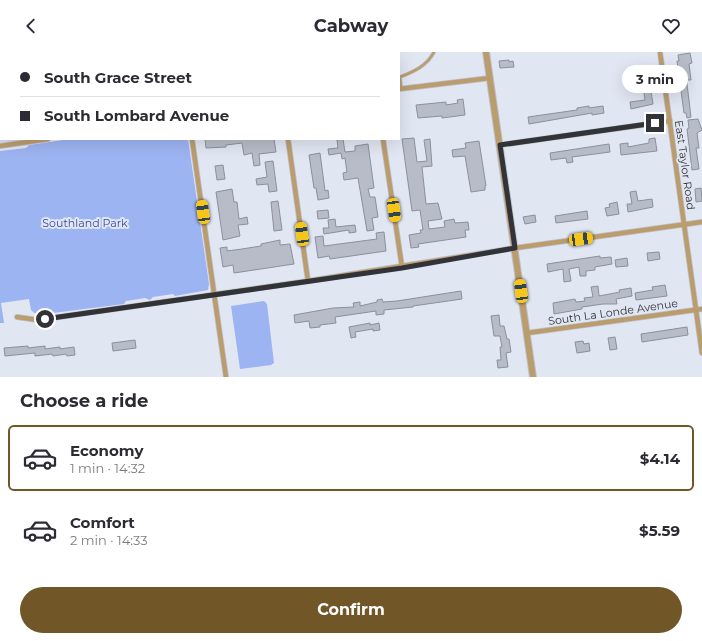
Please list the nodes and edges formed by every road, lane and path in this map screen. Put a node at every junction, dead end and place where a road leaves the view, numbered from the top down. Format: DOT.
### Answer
graph roads {
  1 [pos="434,52"];
  2 [pos="486,52"];
  3 [pos="660,52"];
  4 [pos="400,76"];
  5 [pos="490,78"];
  6 [pos="400,88"];
  7 [pos="670,121"];
  8 [pos="41,140"];
  9 [pos="192,140"];
  10 [pos="288,140"];
  11 [pos="383,140"];
  12 [pos="500,145"];
  13 [pos="0,146"];
  14 [pos="702,222"];
  15 [pos="683,225"];
  16 [pos="515,248"];
  17 [pos="402,268"];
  18 [pos="308,281"];
  19 [pos="214,294"];
  20 [pos="702,309"];
  21 [pos="696,310"];
  22 [pos="17,317"];
  23 [pos="527,334"];
  24 [pos="702,353"];
  25 [pos="226,377"];
  26 [pos="533,377"];
  1 -- 4 [label="lane"];
  2 -- 5 [label="street"];
  3 -- 7 [label="street, East Taylor Road"];
  5 -- 6 [label="street"];
  5 -- 12 [label="street"];
  7 -- 12 [label="street"];
  7 -- 15 [label="street, East Taylor Road"];
  8 -- 13 [label="street"];
  9 -- 19 [label="street"];
  10 -- 18 [label="street"];
  11 -- 17 [label="street"];
  12 -- 16 [label="street"];
  14 -- 15 [label="street"];
  15 -- 16 [label="street"];
  15 -- 21 [label="street, East Taylor Road"];
  16 -- 17 [label="street"];
  16 -- 23 [label="street"];
  17 -- 18 [label="street"];
  18 -- 19 [label="street"];
  19 -- 22 [label="street"];
  19 -- 25 [label="street"];
  20 -- 21 [label="street, South La Londe Avenue"];
  21 -- 23 [label="street, South La Londe Avenue"];
  21 -- 24 [label="street, East Taylor Road"];
  23 -- 26 [label="street"];
}
